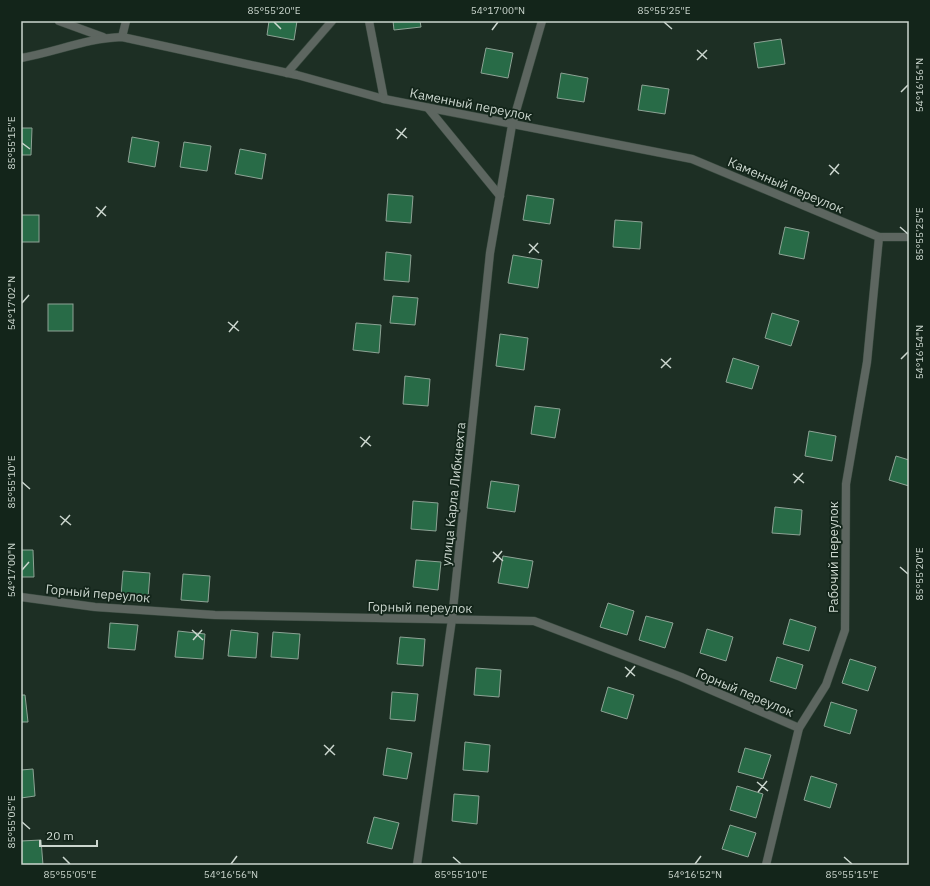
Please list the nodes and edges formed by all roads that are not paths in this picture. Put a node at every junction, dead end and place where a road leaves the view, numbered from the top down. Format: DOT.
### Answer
graph roads {
  1 [pos="59,21"];
  2 [pos="126,21"];
  3 [pos="332,21"];
  4 [pos="369,21"];
  5 [pos="542,21"];
  6 [pos="122,37"];
  7 [pos="104,38"];
  8 [pos="21,58"];
  9 [pos="287,73"];
  10 [pos="384,99"];
  11 [pos="428,108"];
  12 [pos="512,125"];
  13 [pos="500,196"];
  14 [pos="879,237"];
  15 [pos="909,237"];
  16 [pos="21,597"];
  17 [pos="452,619"];
  18 [pos="800,728"];
  19 [pos="417,865"];
  20 [pos="766,865"];
  1 -- 7 [label="street"];
  2 -- 6 [label="street"];
  3 -- 9 [label="street"];
  4 -- 10 [label="street"];
  5 -- 12 [label="street, улица Карла Либкнехта"];
  6 -- 7 [label="street, Каменный переулок"];
  6 -- 9 [label="street, Каменный переулок"];
  7 -- 8 [label="street, Каменный переулок"];
  9 -- 10 [label="street, Каменный переулок"];
  10 -- 11 [label="street, Каменный переулок"];
  11 -- 12 [label="street, Каменный переулок"];
  11 -- 13 [label="street"];
  12 -- 13 [label="street, улица Карла Либкнехта"];
  12 -- 14 [label="street, Каменный переулок"];
  13 -- 17 [label="street, улица Карла Либкнехта"];
  14 -- 15 [label="street, Каменный переулок"];
  14 -- 18 [label="street, Рабочий переулок"];
  16 -- 17 [label="street, Горный переулок"];
  17 -- 18 [label="street, Горный переулок"];
  17 -- 19 [label="street, улица Карла Либкнехта"];
  18 -- 20 [label="street, Рабочий переулок"];
}
